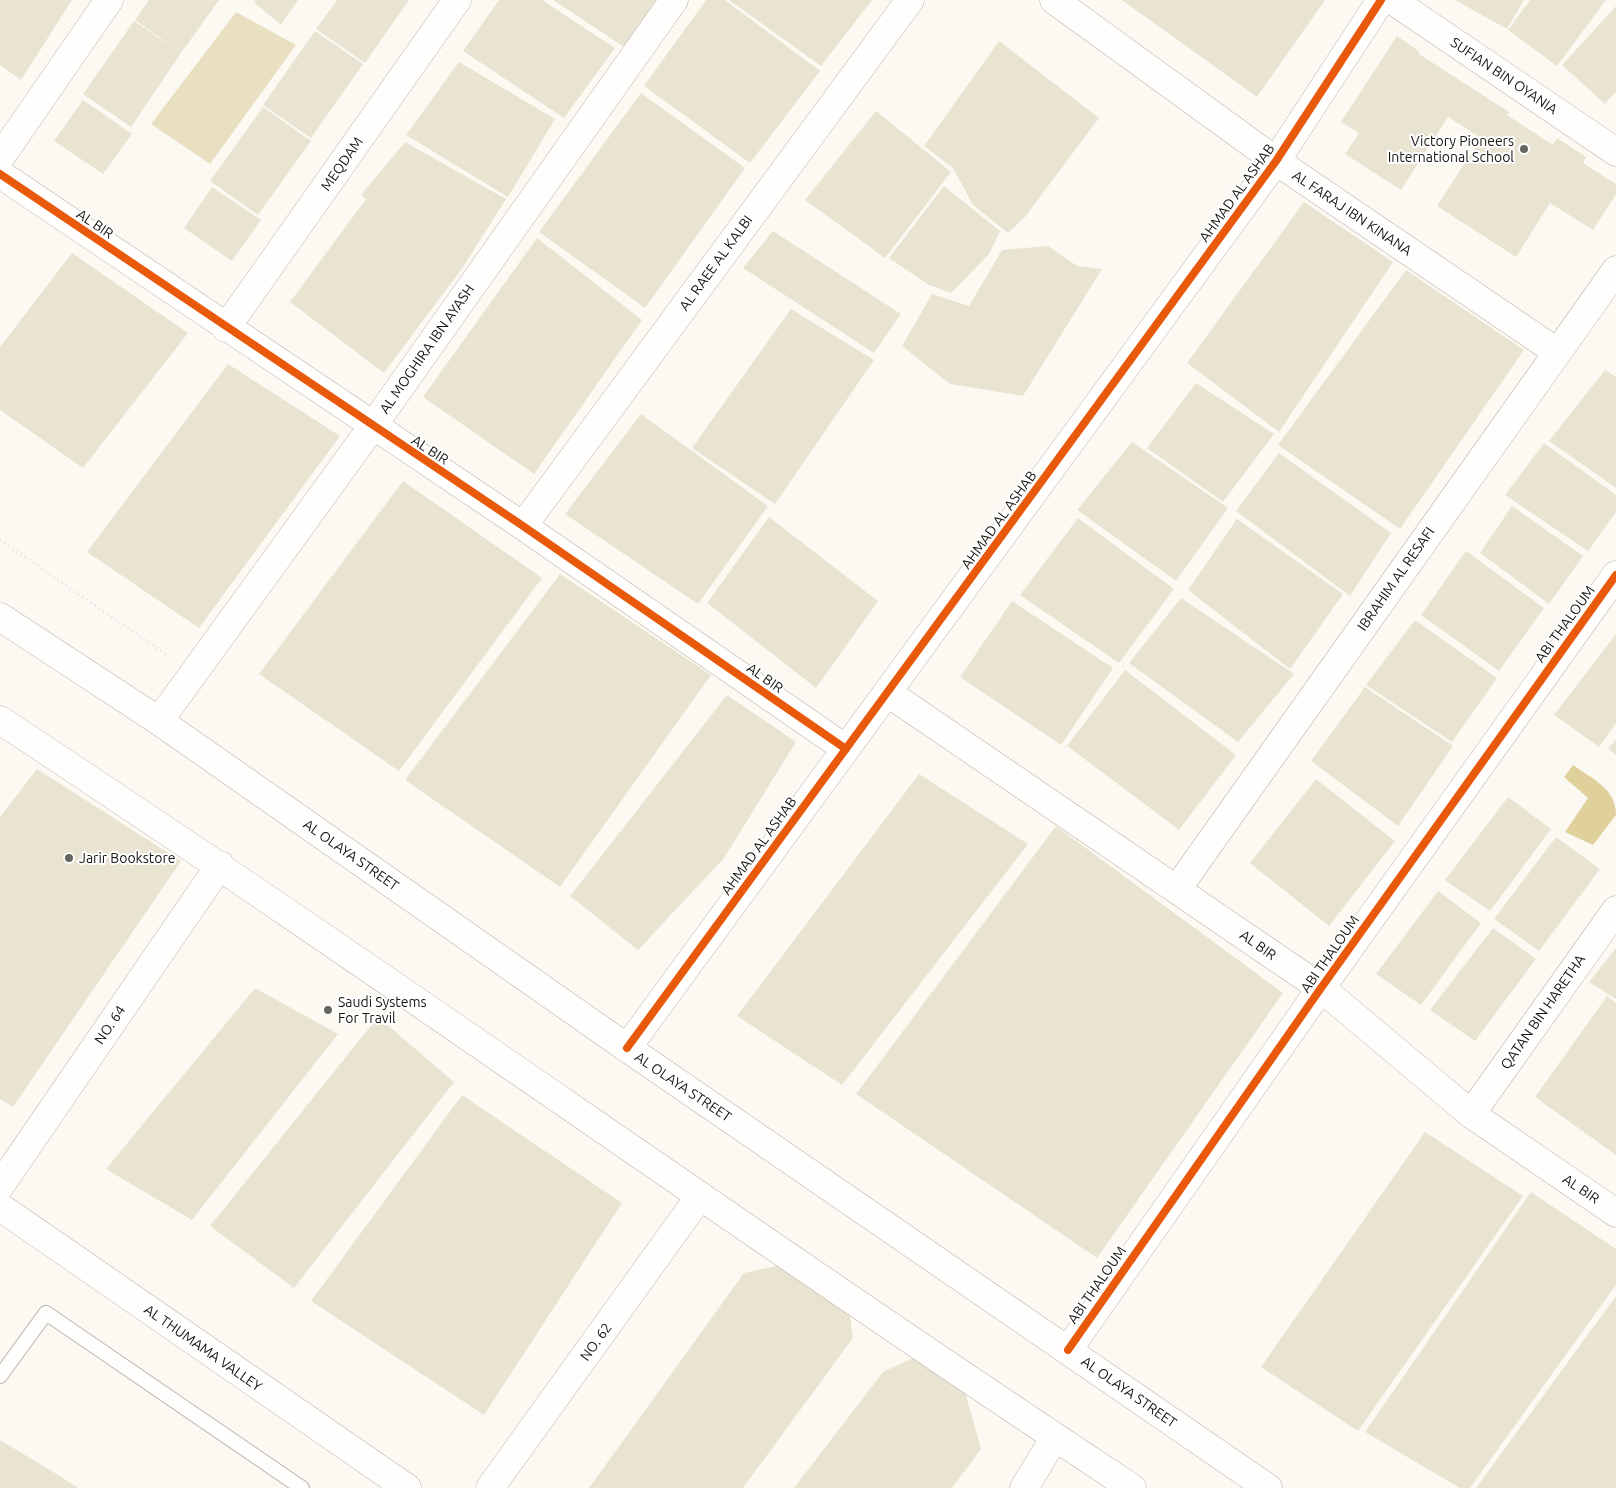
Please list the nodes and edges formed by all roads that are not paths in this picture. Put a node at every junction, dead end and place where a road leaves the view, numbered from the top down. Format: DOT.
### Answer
graph roads {
  1 [pos="109,0"];
  2 [pos="457,0"];
  3 [pos="674,0"];
  4 [pos="910,0"];
  5 [pos="1054,0"];
  6 [pos="1381,0"];
  7 [pos="1392,0"];
  8 [pos="1616,152"];
  9 [pos="0,158"];
  10 [pos="1276,161"];
  11 [pos="0,174"];
  12 [pos="1616,270"];
  13 [pos="226,328"];
  14 [pos="1557,352"];
  15 [pos="372,427"];
  16 [pos="523,526"];
  17 [pos="1616,575"];
  18 [pos="0,618"];
  19 [pos="888,693"];
  20 [pos="0,720"];
  21 [pos="160,721"];
  22 [pos="846,749"];
  23 [pos="220,865"];
  24 [pos="1177,889"];
  25 [pos="1616,910"];
  26 [pos="1321,988"];
  27 [pos="627,1048"];
  28 [pos="1470,1114"];
  29 [pos="0,1186"];
  30 [pos="700,1196"];
  31 [pos="0,1207"];
  32 [pos="1616,1213"];
  33 [pos="1068,1350"];
  34 [pos="0,1376"];
  35 [pos="1055,1437"];
  36 [pos="302,1488"];
  37 [pos="406,1488"];
  38 [pos="490,1488"];
  39 [pos="1024,1488"];
  40 [pos="1132,1488"];
  41 [pos="1268,1488"];
  1 -- 9 [label="street"];
  2 -- 13 [label="street, MEQDAM"];
  3 -- 15 [label="street, AL MOGHIRA IBN AYASH"];
  4 -- 16 [label="street, AL RAEE AL KALBI"];
  5 -- 10 [label="street, AL FARAJ IBN KINANA"];
  6 -- 10 [label="street, AHMAD AL ASHAB"];
  7 -- 8 [label="street, SUFIAN BIN OYANIA"];
  10 -- 14 [label="street, AL FARAJ IBN KINANA"];
  10 -- 19 [label="street, AHMAD AL ASHAB"];
  11 -- 13 [label="street, AL BIR"];
  12 -- 14 [label="street, IBRAHIM AL RESAFI"];
  13 -- 15 [label="street, AL BIR"];
  14 -- 24 [label="street, IBRAHIM AL RESAFI"];
  15 -- 16 [label="street, AL BIR"];
  15 -- 21 [label="street, AL MOGHIRA IBN AYASH"];
  16 -- 22 [label="street, AL BIR"];
  17 -- 26 [label="street, ABI THALOUM"];
  18 -- 21 [label="street, AL OLAYA STREET"];
  19 -- 22 [label="street, AHMAD AL ASHAB"];
  19 -- 24 [label="street, AL BIR"];
  20 -- 23 [label="street"];
  21 -- 27 [label="street, AL OLAYA STREET"];
  22 -- 27 [label="street, AHMAD AL ASHAB"];
  23 -- 29 [label="street, NO. 64"];
  23 -- 30 [label="street"];
  24 -- 26 [label="street, AL BIR"];
  25 -- 28 [label="street, QATAN BIN HARETHA"];
  26 -- 28 [label="street, AL BIR"];
  26 -- 33 [label="street, ABI THALOUM"];
  27 -- 33 [label="street, AL OLAYA STREET"];
  28 -- 32 [label="street, AL BIR"];
  30 -- 35 [label="street"];
  30 -- 38 [label="street, NO. 62"];
  31 -- 37 [label="street, AL THUMAMA VALLEY"];
  33 -- 41 [label="street, AL OLAYA STREET"];
  34 -- 36 [label="lane"];
  35 -- 39 [label="street"];
  35 -- 40 [label="street"];
}
